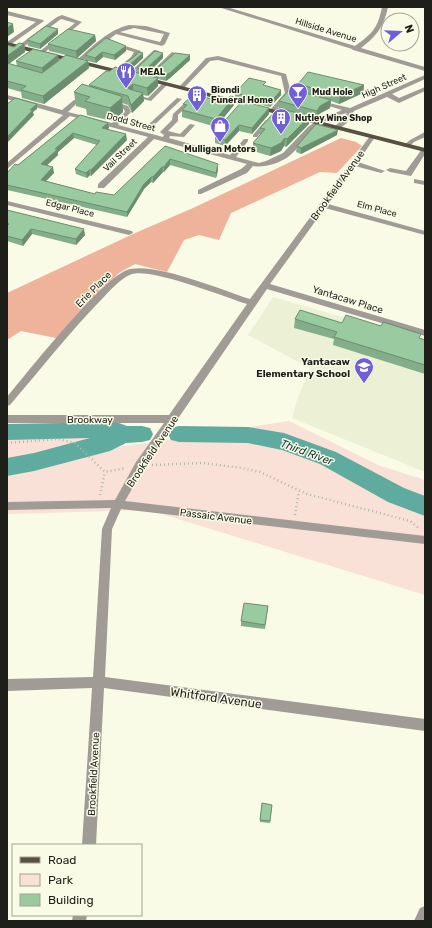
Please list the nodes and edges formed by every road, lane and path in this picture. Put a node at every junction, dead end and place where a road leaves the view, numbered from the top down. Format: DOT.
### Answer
graph roads {
  1 [pos="221,7"];
  2 [pos="385,7"];
  3 [pos="7,13"];
  4 [pos="115,32"];
  5 [pos="8,44"];
  6 [pos="119,46"];
  7 [pos="20,47"];
  8 [pos="355,49"];
  9 [pos="34,50"];
  10 [pos="156,51"];
  11 [pos="42,52"];
  12 [pos="27,55"];
  13 [pos="187,58"];
  14 [pos="67,59"];
  15 [pos="79,61"];
  16 [pos="61,63"];
  17 [pos="425,69"];
  18 [pos="117,71"];
  19 [pos="130,75"];
  20 [pos="425,77"];
  21 [pos="147,79"];
  22 [pos="165,84"];
  23 [pos="180,88"];
  24 [pos="425,89"];
  25 [pos="199,92"];
  26 [pos="386,94"];
  27 [pos="133,96"];
  28 [pos="7,97"];
  29 [pos="180,99"];
  30 [pos="313,100"];
  31 [pos="76,101"];
  32 [pos="104,101"];
  33 [pos="351,110"];
  34 [pos="274,112"];
  35 [pos="66,113"];
  36 [pos="164,113"];
  37 [pos="174,115"];
  38 [pos="317,123"];
  39 [pos="192,125"];
  40 [pos="113,126"];
  41 [pos="148,128"];
  42 [pos="336,128"];
  43 [pos="425,134"];
  44 [pos="255,136"];
  45 [pos="152,137"];
  46 [pos="166,137"];
  47 [pos="372,137"];
  48 [pos="246,140"];
  49 [pos="407,146"];
  50 [pos="424,150"];
  51 [pos="231,158"];
  52 [pos="353,163"];
  53 [pos="251,164"];
  54 [pos="7,167"];
  55 [pos="390,170"];
  56 [pos="381,171"];
  57 [pos="101,186"];
  58 [pos="201,192"];
  59 [pos="7,203"];
  60 [pos="323,205"];
  61 [pos="129,233"];
  62 [pos="425,233"];
  63 [pos="264,285"];
  64 [pos="252,303"];
  65 [pos="425,333"];
  66 [pos="7,403"];
  67 [pos="7,419"];
  68 [pos="173,419"];
  69 [pos="7,443"];
  70 [pos="140,465"];
  71 [pos="105,472"];
  72 [pos="299,491"];
  73 [pos="98,504"];
  74 [pos="118,504"];
  75 [pos="7,506"];
  76 [pos="293,525"];
  77 [pos="417,527"];
  78 [pos="425,540"];
  79 [pos="99,682"];
  80 [pos="7,685"];
  81 [pos="425,725"];
  82 [pos="89,844"];
  83 [pos="425,913"];
  84 [pos="422,921"];
  1 -- 8 [label="street, Hillside Avenue"];
  2 -- 8 [label="street"];
  3 -- 5 [label="street"];
  4 -- 4 [label="street"];
  4 -- 15 [label="street"];
  5 -- 7 [label="main road"];
  6 -- 18 [label="street"];
  7 -- 9 [label="main road"];
  7 -- 11 [label="street"];
  8 -- 17 [label="street, Hillside Avenue"];
  9 -- 11 [label="main road"];
  9 -- 12 [label="street"];
  10 -- 19 [label="street"];
  11 -- 14 [label="main road"];
  13 -- 21 [label="street"];
  14 -- 15 [label="main road"];
  14 -- 16 [label="street"];
  15 -- 18 [label="main road"];
  18 -- 19 [label="main road"];
  19 -- 21 [label="main road"];
  20 -- 26 [label="street, High Street"];
  21 -- 22 [label="main road"];
  22 -- 23 [label="main road"];
  22 -- 27 [label="street"];
  23 -- 25 [label="main road"];
  23 -- 34 [label="street"];
  24 -- 26 [label="street"];
  25 -- 34 [label="main road"];
  25 -- 37 [label="street"];
  26 -- 33 [label="street, High Street"];
  28 -- 35 [label="street, Dodd Street"];
  29 -- 36 [label="street"];
  30 -- 33 [label="street"];
  31 -- 35 [label="street"];
  32 -- 40 [label="street"];
  33 -- 38 [label="street, High Street"];
  33 -- 42 [label="street, High Street"];
  34 -- 38 [label="main road"];
  34 -- 44 [label="street"];
  35 -- 40 [label="street, Dodd Street"];
  35 -- 54 [label="street"];
  36 -- 37 [label="street"];
  36 -- 41 [label="street"];
  37 -- 46 [label="street"];
  38 -- 42 [label="main road"];
  38 -- 53 [label="street, High Street"];
  39 -- 46 [label="street"];
  40 -- 45 [label="street, Dodd Street"];
  42 -- 47 [label="main road"];
  43 -- 49 [label="street"];
  45 -- 46 [label="street, Dodd Street"];
  45 -- 57 [label="street, Vail Street"];
  46 -- 51 [label="street, Dodd Street"];
  47 -- 49 [label="main road"];
  47 -- 52 [label="street, Brookfield Avenue"];
  48 -- 51 [label="street"];
  49 -- 50 [label="main road"];
  50 -- 55 [label="street"];
  51 -- 53 [label="street, Dodd Street"];
  52 -- 56 [label="street"];
  52 -- 60 [label="street, Brookfield Avenue"];
  53 -- 58 [label="street"];
  59 -- 61 [label="street, Edgar Place"];
  60 -- 62 [label="street, Elm Place"];
  60 -- 63 [label="street, Brookfield Avenue"];
  63 -- 64 [label="street, Brookfield Avenue"];
  63 -- 65 [label="street, Yantacaw Place"];
  64 -- 66 [label="street, Erie Place"];
  64 -- 68 [label="street, Brookfield Avenue"];
  67 -- 68 [label="street, Brookway"];
  68 -- 70 [label="street, Brookfield Avenue"];
  69 -- 71 [label="path"];
  70 -- 71 [label="path"];
  70 -- 72 [label="path"];
  70 -- 74 [label="street, Brookfield Avenue"];
  71 -- 73 [label="path"];
  72 -- 76 [label="path"];
  72 -- 77 [label="path"];
  73 -- 74 [label="street, Passaic Avenue"];
  73 -- 75 [label="street, Passaic Avenue"];
  74 -- 76 [label="street, Passaic Avenue"];
  74 -- 79 [label="street, Brookfield Avenue"];
  76 -- 78 [label="street, Passaic Avenue"];
  79 -- 80 [label="street, Whitford Avenue"];
  79 -- 81 [label="street, Whitford Avenue"];
  79 -- 82 [label="street, Brookfield Avenue"];
  83 -- 84 [label="street"];
}
